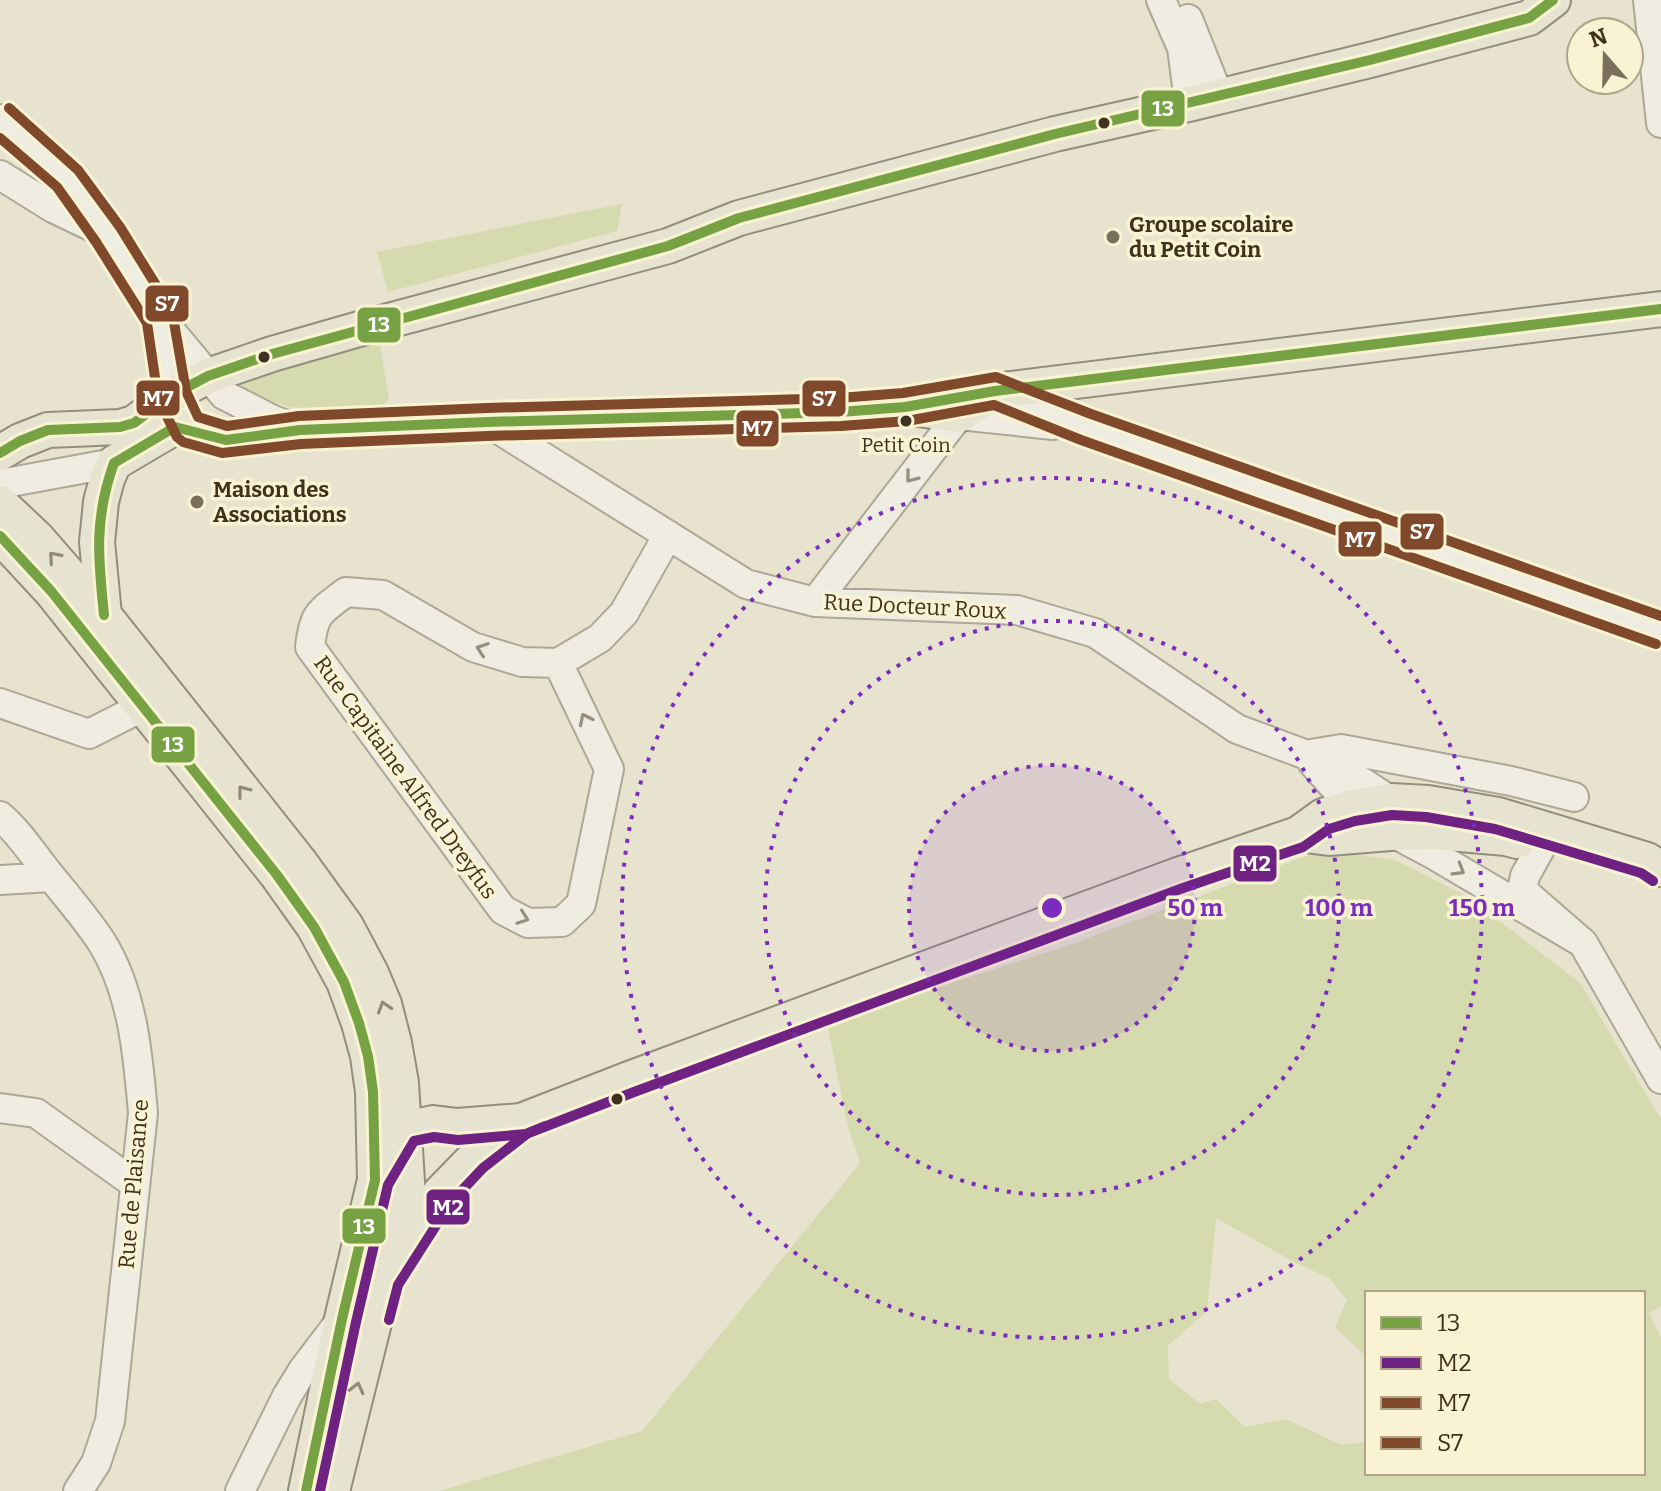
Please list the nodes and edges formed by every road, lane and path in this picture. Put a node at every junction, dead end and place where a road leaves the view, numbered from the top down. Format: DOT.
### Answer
graph roads {
  1 [pos="1161,0"];
  2 [pos="1180,0"];
  3 [pos="1553,0"];
  4 [pos="1648,0"];
  5 [pos="1206,100"];
  6 [pos="0,119"];
  7 [pos="1661,123"];
  8 [pos="0,175"];
  9 [pos="108,234"];
  10 [pos="1661,309"];
  11 [pos="160,318"];
  12 [pos="208,376"];
  13 [pos="995,391"];
  14 [pos="172,395"];
  15 [pos="905,407"];
  16 [pos="959,415"];
  17 [pos="487,422"];
  18 [pos="1086,427"];
  19 [pos="188,429"];
  20 [pos="48,430"];
  21 [pos="300,430"];
  22 [pos="0,432"];
  23 [pos="0,453"];
  24 [pos="114,463"];
  25 [pos="0,484"];
  26 [pos="0,503"];
  27 [pos="668,535"];
  28 [pos="0,536"];
  29 [pos="815,602"];
  30 [pos="104,615"];
  31 [pos="1661,631"];
  32 [pos="558,663"];
  33 [pos="0,703"];
  34 [pos="142,707"];
  35 [pos="1307,755"];
  36 [pos="1574,797"];
  37 [pos="1352,807"];
  38 [pos="0,816"];
  39 [pos="1391,817"];
  40 [pos="1496,826"];
  41 [pos="1298,834"];
  42 [pos="1541,847"];
  43 [pos="1661,869"];
  44 [pos="51,877"];
  45 [pos="0,880"];
  46 [pos="1522,890"];
  47 [pos="1661,891"];
  48 [pos="1583,943"];
  49 [pos="1661,1079"];
  50 [pos="0,1108"];
  51 [pos="521,1121"];
  52 [pos="419,1126"];
  53 [pos="375,1180"];
  54 [pos="135,1184"];
  55 [pos="385,1279"];
  56 [pos="342,1319"];
  57 [pos="287,1396"];
  58 [pos="322,1416"];
  59 [pos="78,1491"];
  60 [pos="240,1491"];
  61 [pos="306,1491"];
  62 [pos="332,1491"];
  1 -- 5 [label="street"];
  2 -- 5 [label="street"];
  3 -- 5 [label="main road"];
  4 -- 7 [label="street"];
  5 -- 12 [label="main road"];
  6 -- 9 [label="street"];
  8 -- 9 [label="street"];
  9 -- 11 [label="street"];
  10 -- 13 [label="main road"];
  11 -- 12 [label="street"];
  11 -- 14 [label="street"];
  12 -- 14 [label="main road"];
  12 -- 21 [label="street"];
  13 -- 15 [label="street"];
  13 -- 16 [label="main road"];
  13 -- 18 [label="street"];
  14 -- 19 [label="street"];
  14 -- 20 [label="main road"];
  15 -- 16 [label="main road"];
  15 -- 17 [label="main road"];
  16 -- 18 [label="street"];
  16 -- 29 [label="street, one-way"];
  17 -- 21 [label="main road"];
  17 -- 27 [label="street, Rue Docteur Roux"];
  18 -- 31 [label="street"];
  19 -- 21 [label="main road"];
  19 -- 24 [label="main road"];
  20 -- 22 [label="street"];
  20 -- 23 [label="main road"];
  24 -- 25 [label="street"];
  24 -- 30 [label="main road"];
  30 -- 26 [label="main road, one-way"];
  27 -- 29 [label="street, Rue Docteur Roux"];
  27 -- 32 [label="street"];
  28 -- 34 [label="main road"];
  29 -- 35 [label="street, Rue Docteur Roux"];
  52 -- 30 [label="main road, one-way"];
  32 -- 32 [label="street, Rue Capitaine Alfred Dreyfus, one-way"];
  33 -- 34 [label="street"];
  34 -- 53 [label="main road"];
  35 -- 36 [label="street"];
  35 -- 37 [label="street, Rue Docteur Roux"];
  35 -- 39 [label="street, Rue Docteur Roux"];
  37 -- 39 [label="main road"];
  37 -- 41 [label="main road"];
  38 -- 44 [label="street, Rue de Plaisance"];
  39 -- 40 [label="main road"];
  39 -- 41 [label="main road"];
  39 -- 48 [label="street, Rue Docteur Roux, one-way"];
  40 -- 42 [label="main road"];
  40 -- 43 [label="main road"];
  40 -- 46 [label="street"];
  41 -- 51 [label="main road"];
  42 -- 46 [label="street"];
  42 -- 47 [label="main road"];
  44 -- 45 [label="street"];
  44 -- 54 [label="street, Rue de Plaisance"];
  46 -- 48 [label="street"];
  48 -- 49 [label="street"];
  50 -- 54 [label="street"];
  51 -- 52 [label="main road"];
  51 -- 55 [label="main road"];
  52 -- 53 [label="main road"];
  52 -- 55 [label="main road"];
  53 -- 56 [label="main road"];
  54 -- 59 [label="street, Rue de Plaisance"];
  62 -- 55 [label="main road, one-way"];
  56 -- 57 [label="street"];
  56 -- 58 [label="main road"];
  57 -- 58 [label="street"];
  57 -- 60 [label="street"];
  58 -- 61 [label="main road"];
}
